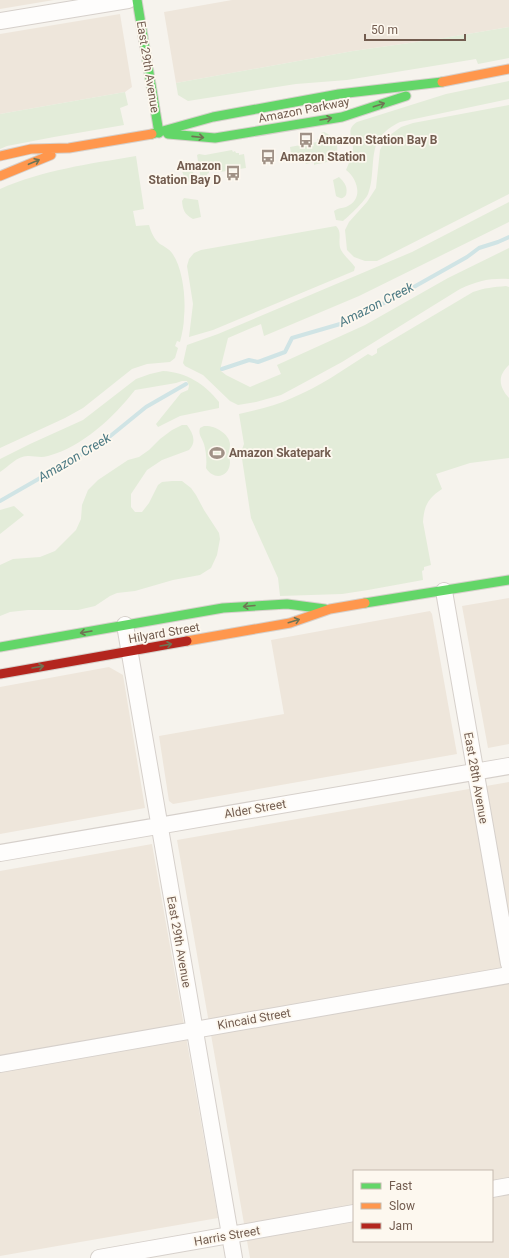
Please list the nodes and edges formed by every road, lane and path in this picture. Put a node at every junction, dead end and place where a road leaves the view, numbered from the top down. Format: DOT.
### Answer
graph roads {
  1 [pos="128,0"];
  2 [pos="137,0"];
  3 [pos="0,21"];
  4 [pos="509,69"];
  5 [pos="449,81"];
  6 [pos="159,133"];
  7 [pos="69,148"];
  8 [pos="0,156"];
  9 [pos="0,176"];
  10 [pos="509,580"];
  11 [pos="444,591"];
  12 [pos="330,609"];
  13 [pos="125,625"];
  14 [pos="0,647"];
  15 [pos="129,651"];
  16 [pos="0,674"];
  17 [pos="509,766"];
  18 [pos="476,772"];
  19 [pos="159,826"];
  20 [pos="0,853"];
  21 [pos="509,964"];
  22 [pos="509,975"];
  23 [pos="194,1029"];
  24 [pos="0,1064"];
  25 [pos="509,1186"];
  26 [pos="493,1189"];
  27 [pos="353,1213"];
  28 [pos="230,1235"];
  29 [pos="99,1258"];
  30 [pos="234,1258"];
  1 -- 3 [label="street"];
  2 -- 6 [label="main road, East 29th Avenue"];
  4 -- 5 [label="main road, Amazon Parkway"];
  5 -- 6 [label="main road, Amazon Parkway"];
  6 -- 5 [label="main road, Amazon Parkway, one-way"];
  6 -- 7 [label="main road, Amazon Parkway"];
  7 -- 8 [label="main road, Amazon Parkway"];
  9 -- 7 [label="main road, Amazon Parkway, one-way"];
  10 -- 11 [label="main road, Hilyard Street"];
  11 -- 12 [label="main road, Hilyard Street"];
  11 -- 18 [label="street, East 28th Avenue"];
  12 -- 13 [label="main road, Hilyard Street, one-way"];
  15 -- 12 [label="main road, Hilyard Street, one-way"];
  13 -- 14 [label="main road, Hilyard Street, one-way"];
  13 -- 15 [label="street, East 29th Avenue"];
  16 -- 15 [label="main road, Hilyard Street, one-way"];
  15 -- 19 [label="street, East 29th Avenue"];
  17 -- 18 [label="street, Alder Street"];
  18 -- 19 [label="street, Alder Street"];
  18 -- 21 [label="street, East 28th Avenue"];
  19 -- 20 [label="street, Alder Street"];
  19 -- 23 [label="street, East 29th Avenue"];
  22 -- 23 [label="street, Kincaid Street"];
  23 -- 24 [label="street, Kincaid Street"];
  23 -- 28 [label="street, East 29th Avenue"];
  25 -- 26 [label="street"];
  27 -- 28 [label="street, Harris Street"];
  28 -- 29 [label="street, Harris Street"];
  28 -- 30 [label="street, East 29th Avenue"];
}
